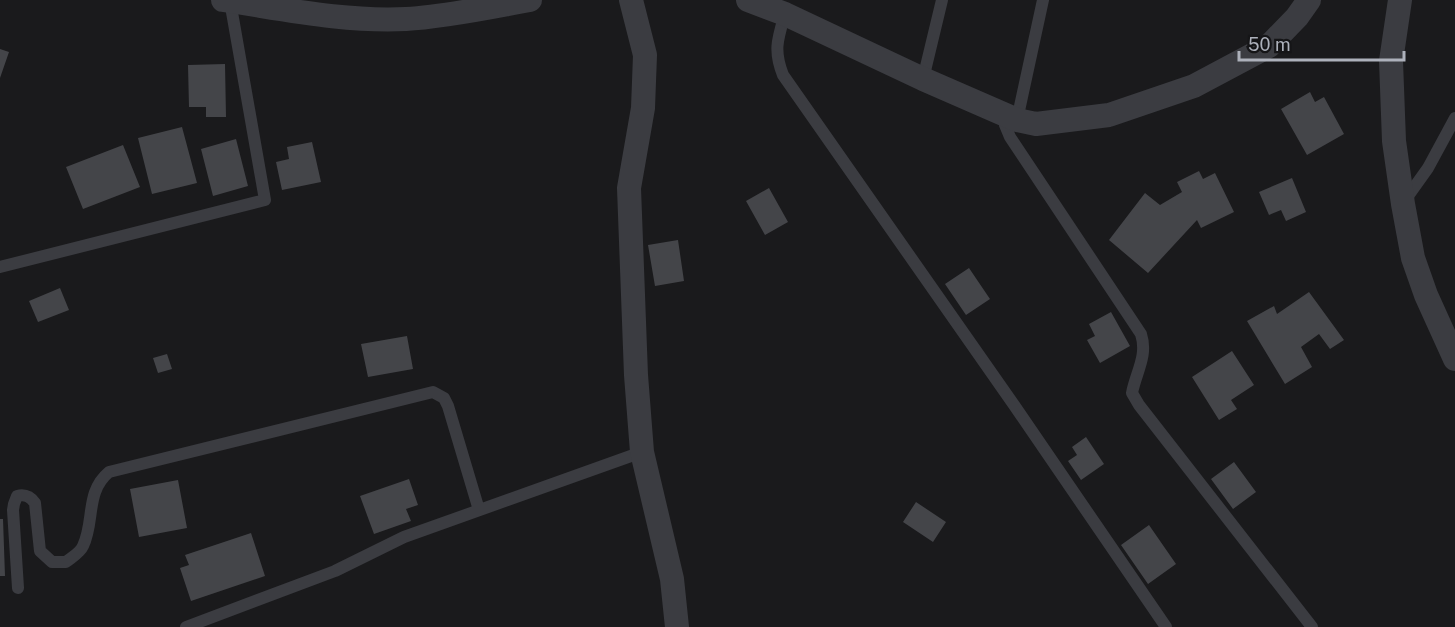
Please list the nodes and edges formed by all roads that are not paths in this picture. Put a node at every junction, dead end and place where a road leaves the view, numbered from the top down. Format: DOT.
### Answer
graph roads {
  1 [pos="530,0"];
  2 [pos="631,0"];
  3 [pos="748,0"];
  4 [pos="942,0"];
  5 [pos="1043,0"];
  6 [pos="1309,0"];
  7 [pos="1400,0"];
  8 [pos="226,1"];
  9 [pos="785,14"];
  10 [pos="923,79"];
  11 [pos="1012,117"];
  12 [pos="1455,118"];
  13 [pos="1403,204"];
  14 [pos="0,267"];
  15 [pos="1455,359"];
  16 [pos="642,452"];
  17 [pos="479,510"];
  18 [pos="18,588"];
  19 [pos="186,627"];
  20 [pos="677,627"];
  21 [pos="1166,627"];
  22 [pos="1312,627"];
  1 -- 8 [label="street"];
  2 -- 16 [label="street"];
  3 -- 9 [label="street"];
  4 -- 10 [label="lane"];
  5 -- 11 [label="lane"];
  6 -- 11 [label="street"];
  7 -- 13 [label="street"];
  8 -- 14 [label="lane"];
  9 -- 10 [label="street"];
  9 -- 21 [label="lane"];
  10 -- 11 [label="street"];
  11 -- 22 [label="lane"];
  12 -- 13 [label="lane"];
  13 -- 15 [label="street"];
  16 -- 17 [label="lane"];
  16 -- 20 [label="street"];
  17 -- 18 [label="lane"];
  17 -- 19 [label="lane"];
}
